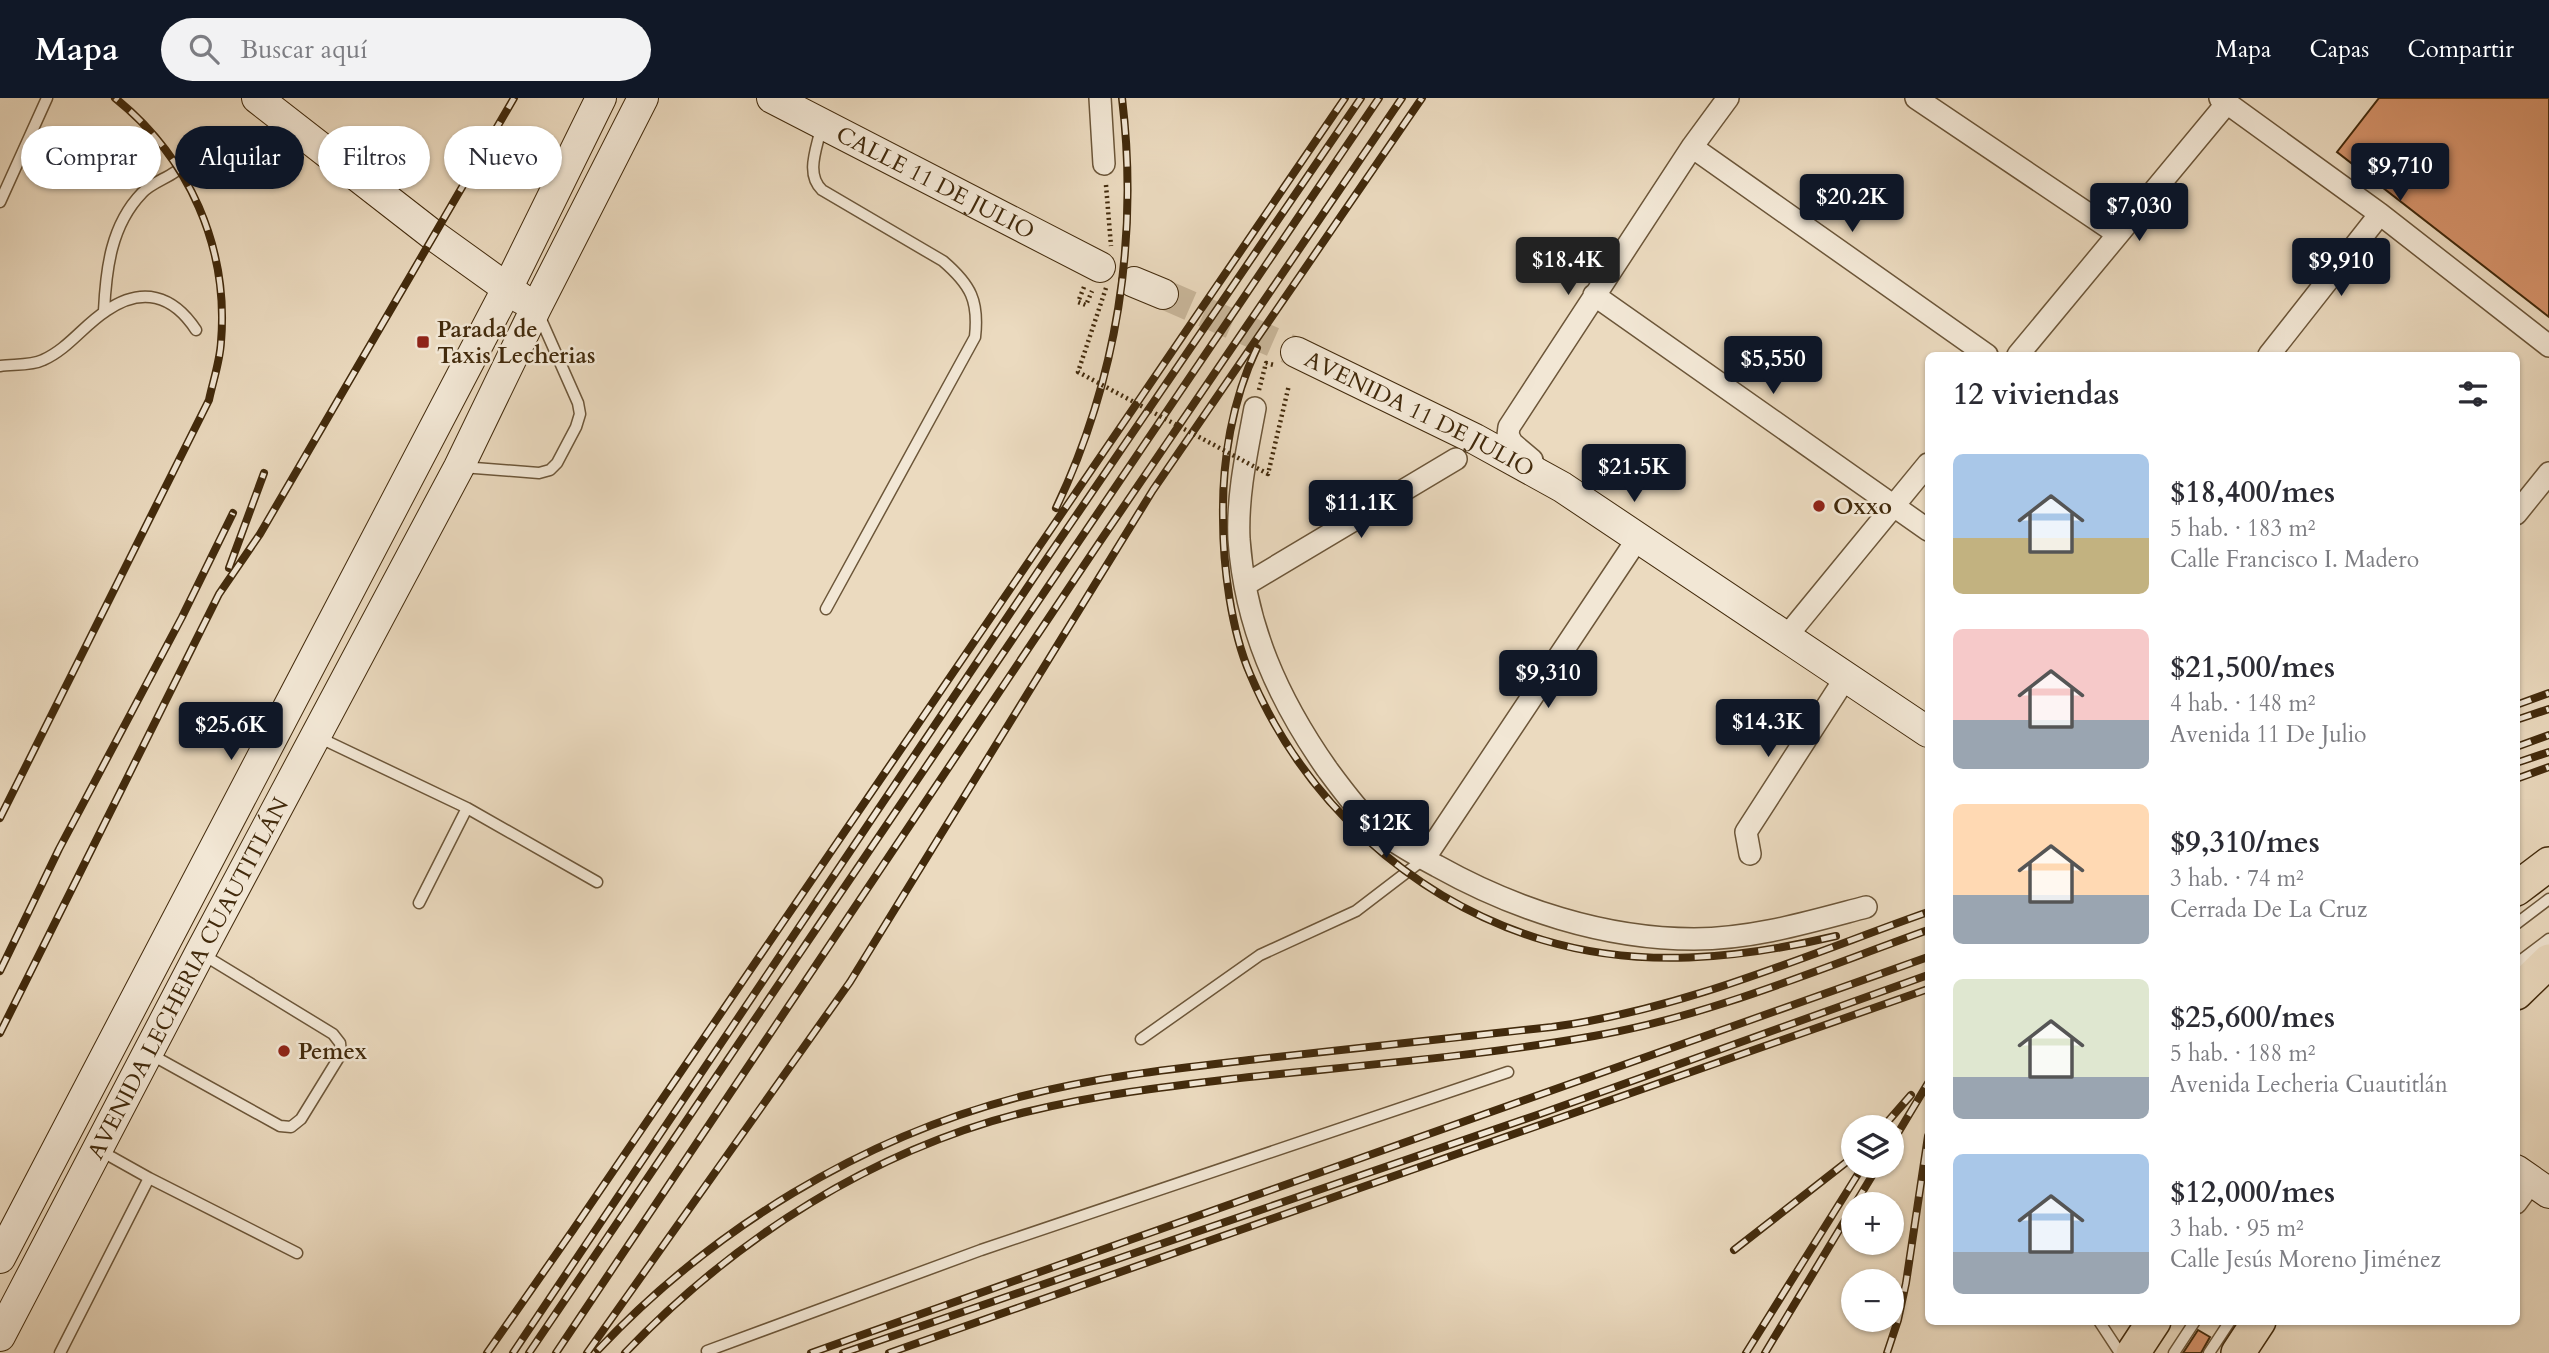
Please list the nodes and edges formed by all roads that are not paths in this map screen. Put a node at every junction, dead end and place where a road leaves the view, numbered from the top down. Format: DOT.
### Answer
graph roads {
  1 [pos="47,98"];
  2 [pos="257,98"];
  3 [pos="601,98"];
  4 [pos="643,98"];
  5 [pos="772,98"];
  6 [pos="1100,98"];
  7 [pos="1728,98"];
  8 [pos="1916,98"];
  9 [pos="2226,100"];
  10 [pos="822,125"];
  11 [pos="1692,147"];
  12 [pos="1104,164"];
  13 [pos="175,173"];
  14 [pos="0,202"];
  15 [pos="2380,214"];
  16 [pos="2118,234"];
  17 [pos="507,289"];
  18 [pos="1163,294"];
  19 [pos="1594,295"];
  20 [pos="536,308"];
  21 [pos="104,311"];
  22 [pos="196,330"];
  23 [pos="2549,346"];
  24 [pos="1296,352"];
  25 [pos="1983,352"];
  26 [pos="2020,352"];
  27 [pos="2271,352"];
  28 [pos="0,366"];
  29 [pos="1255,408"];
  30 [pos="1456,458"];
  31 [pos="459,467"];
  32 [pos="1925,468"];
  33 [pos="2549,473"];
  34 [pos="1562,487"];
  35 [pos="1893,507"];
  36 [pos="2520,509"];
  37 [pos="1925,528"];
  38 [pos="1638,538"];
  39 [pos="1245,585"];
  40 [pos="826,609"];
  41 [pos="1786,637"];
  42 [pos="1846,677"];
  43 [pos="1925,730"];
  44 [pos="315,736"];
  45 [pos="467,808"];
  46 [pos="1750,854"];
  47 [pos="1424,859"];
  48 [pos="2549,864"];
  49 [pos="597,882"];
  50 [pos="2520,886"];
  51 [pos="2549,899"];
  52 [pos="419,903"];
  53 [pos="1866,907"];
  54 [pos="2520,921"];
  55 [pos="2549,939"];
  56 [pos="200,953"];
  57 [pos="2520,961"];
  58 [pos="2549,961"];
  59 [pos="2520,989"];
  60 [pos="1141,1039"];
  61 [pos="148,1052"];
  62 [pos="1508,1072"];
  63 [pos="97,1149"];
  64 [pos="149,1178"];
  65 [pos="297,1253"];
  66 [pos="0,1258"];
  67 [pos="32,1274"];
  68 [pos="2102,1325"];
  69 [pos="2151,1325"];
  70 [pos="2192,1325"];
  71 [pos="2255,1325"];
  72 [pos="0,1336"];
  73 [pos="2231,1346"];
  74 [pos="707,1351"];
  75 [pos="60,1353"];
  76 [pos="2120,1353"];
  77 [pos="2133,1353"];
  78 [pos="2174,1353"];
  1 -- 14 [label="lane"];
  2 -- 17 [label="main road"];
  3 -- 17 [label="main road, AVENIDA LECHERIA CUAUTITLÁN"];
  4 -- 20 [label="main road, AVENIDA LECHERIA CUAUTITLÁN"];
  5 -- 10 [label="main road, CALLE 11 DE JULIO"];
  6 -- 12 [label="street"];
  7 -- 11 [label="street"];
  8 -- 16 [label="street"];
  9 -- 15 [label="street"];
  9 -- 16 [label="street"];
  10 -- 18 [label="main road, CALLE 11 DE JULIO"];
  10 -- 40 [label="lane"];
  11 -- 19 [label="street"];
  11 -- 25 [label="street"];
  13 -- 21 [label="lane"];
  15 -- 23 [label="street"];
  15 -- 27 [label="street"];
  16 -- 26 [label="street"];
  17 -- 20 [label="main road"];
  17 -- 66 [label="main road, AVENIDA LECHERIA CUAUTITLÁN"];
  19 -- 34 [label="street"];
  19 -- 35 [label="street"];
  20 -- 31 [label="main road, AVENIDA LECHERIA CUAUTITLÁN"];
  20 -- 31 [label="lane"];
  21 -- 22 [label="lane"];
  21 -- 28 [label="lane"];
  24 -- 34 [label="main road, AVENIDA 11 DE JULIO"];
  29 -- 39 [label="street"];
  30 -- 39 [label="street"];
  31 -- 44 [label="main road, AVENIDA LECHERIA CUAUTITLÁN"];
  32 -- 35 [label="street"];
  33 -- 36 [label="street"];
  34 -- 38 [label="main road, AVENIDA 11 DE JULIO"];
  35 -- 37 [label="street"];
  35 -- 41 [label="street"];
  38 -- 41 [label="main road, AVENIDA 11 DE JULIO"];
  38 -- 47 [label="street"];
  39 -- 47 [label="street"];
  41 -- 42 [label="main road, AVENIDA 11 DE JULIO"];
  42 -- 43 [label="main road, AVENIDA 11 DE JULIO"];
  42 -- 46 [label="street"];
  44 -- 45 [label="lane"];
  44 -- 56 [label="main road, AVENIDA LECHERIA CUAUTITLÁN"];
  45 -- 49 [label="lane"];
  45 -- 52 [label="lane"];
  47 -- 53 [label="street"];
  47 -- 60 [label="lane"];
  48 -- 50 [label="main road"];
  51 -- 54 [label="lane"];
  55 -- 57 [label="lane"];
  56 -- 61 [label="main road, AVENIDA LECHERIA CUAUTITLÁN"];
  56 -- 61 [label="lane"];
  58 -- 59 [label="main road"];
  61 -- 63 [label="main road, AVENIDA LECHERIA CUAUTITLÁN"];
  62 -- 74 [label="lane"];
  63 -- 64 [label="lane"];
  63 -- 67 [label="main road, AVENIDA LECHERIA CUAUTITLÁN"];
  64 -- 65 [label="lane"];
  64 -- 75 [label="lane"];
  66 -- 67 [label="main road"];
  67 -- 72 [label="main road, AVENIDA LECHERIA CUAUTITLÁN"];
  68 -- 76 [label="lane"];
  69 -- 77 [label="main road"];
  70 -- 78 [label="lane"];
  71 -- 73 [label="main road"];
}
